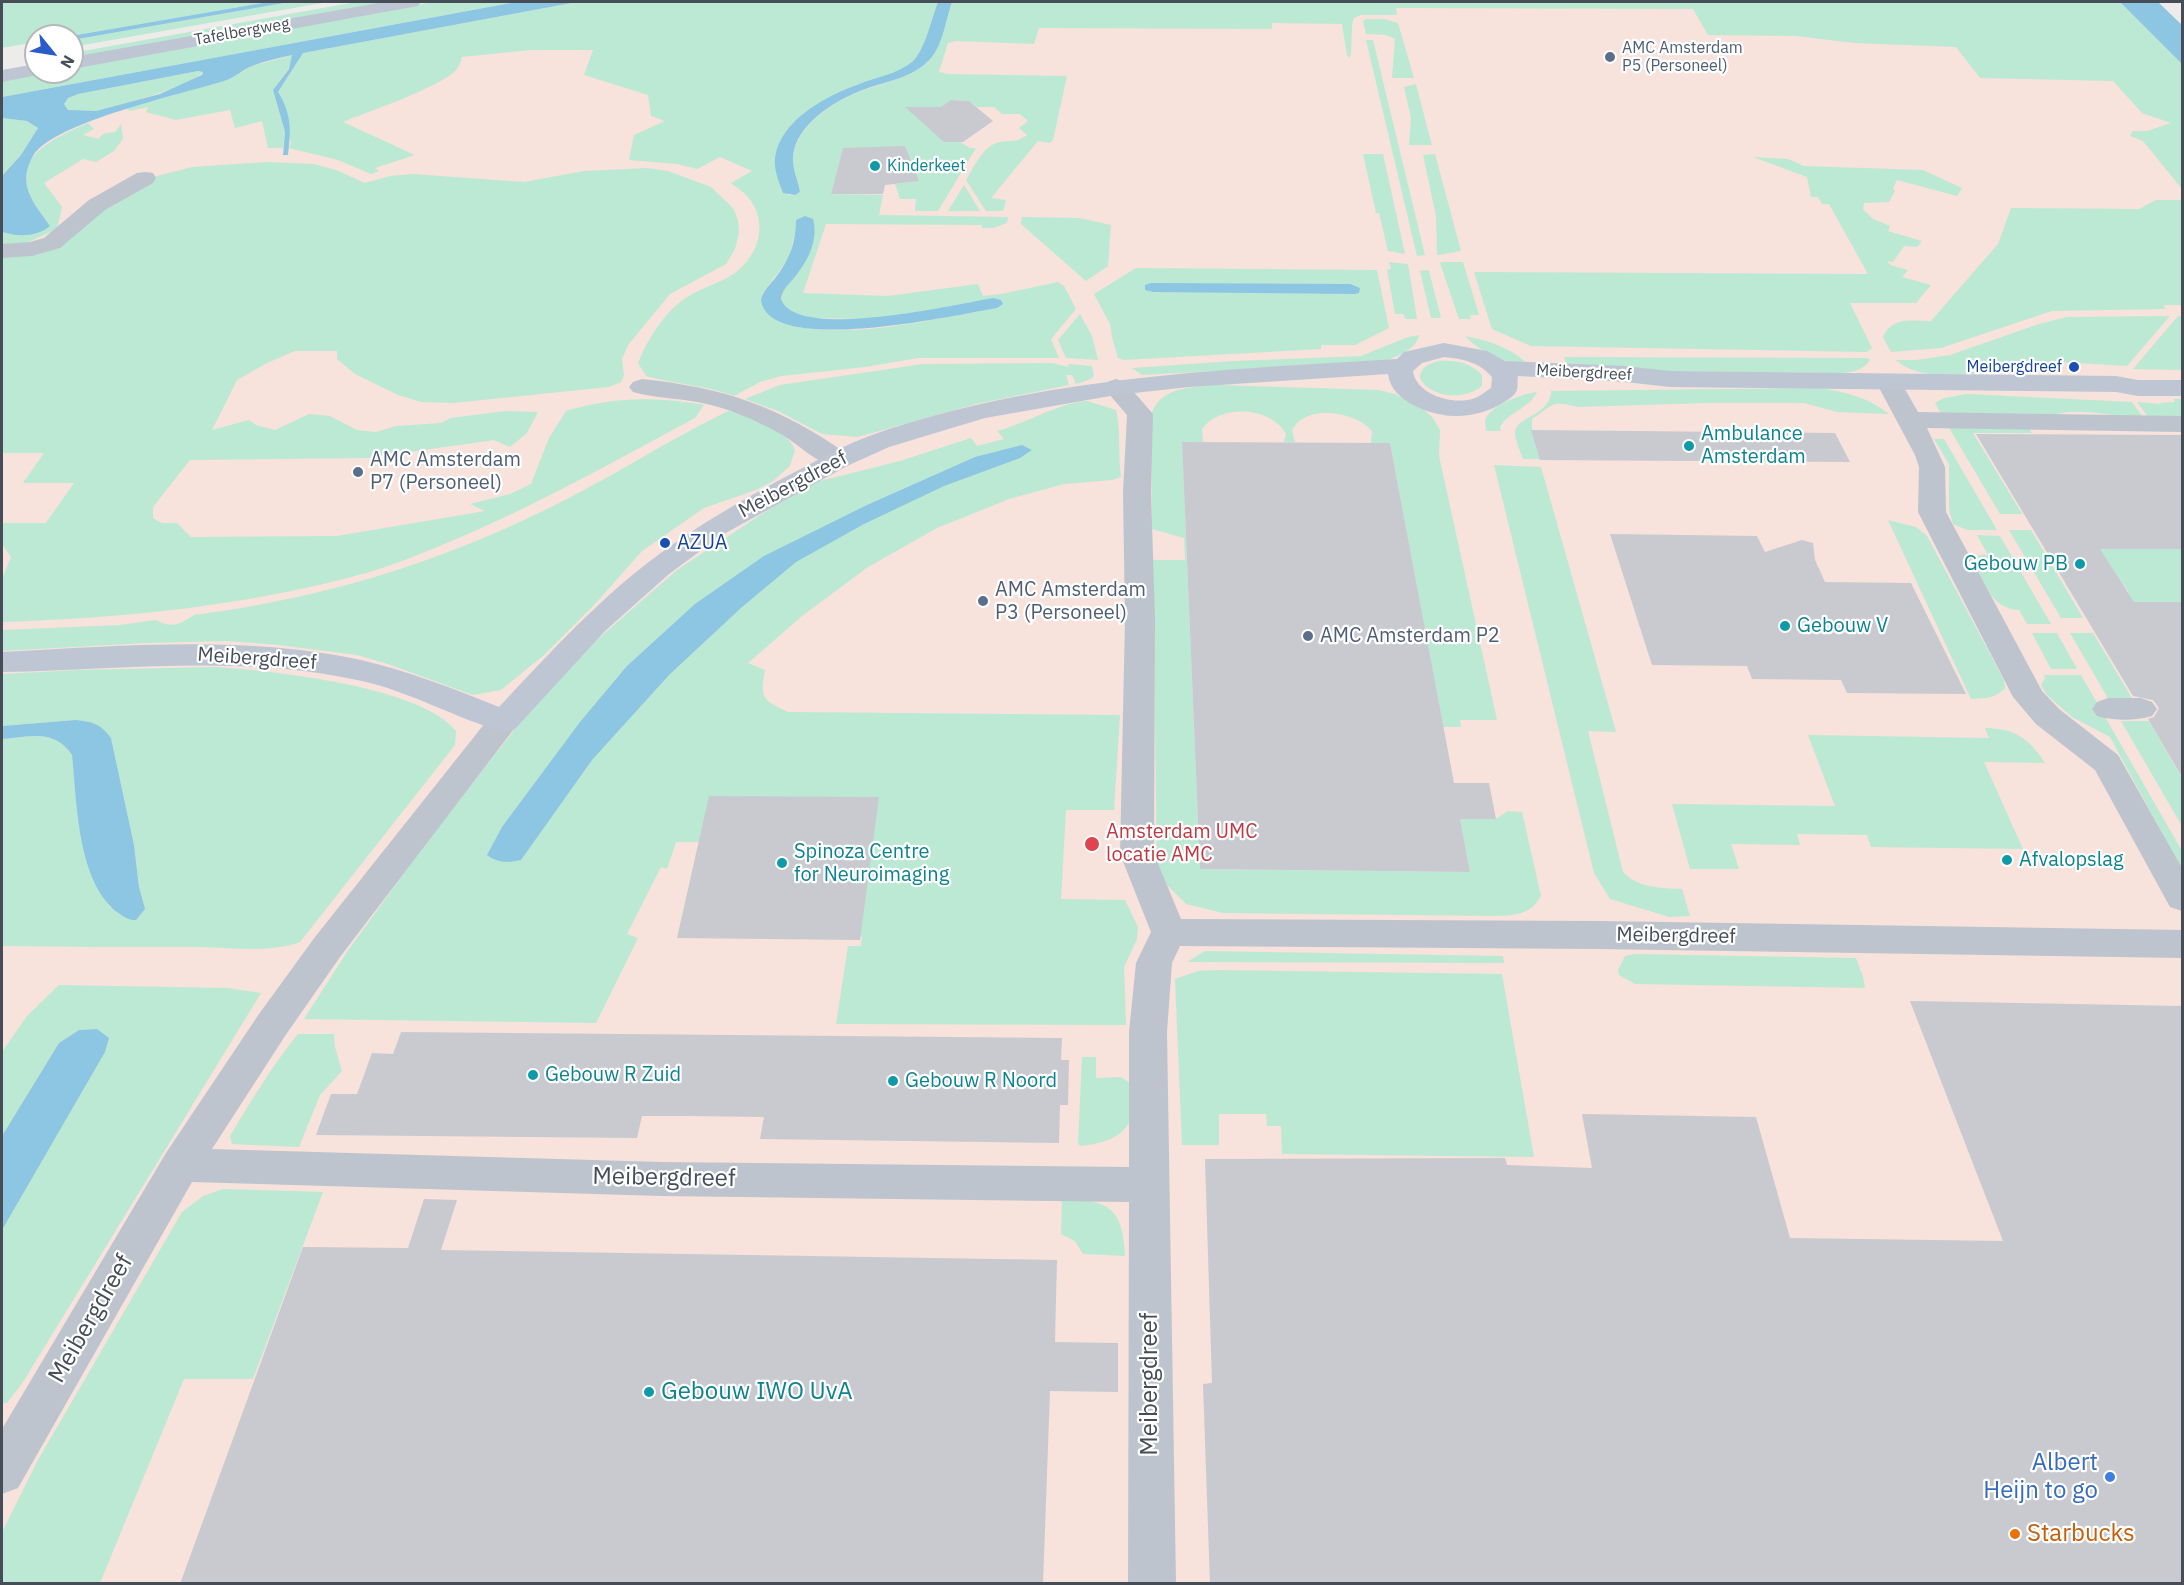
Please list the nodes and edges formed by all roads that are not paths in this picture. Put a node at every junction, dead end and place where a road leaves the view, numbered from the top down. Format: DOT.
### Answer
graph roads {
  1 [pos="412,2"];
  2 [pos="84,61"];
  3 [pos="24,72"];
  4 [pos="2,76"];
  5 [pos="145,178"];
  6 [pos="2,251"];
  7 [pos="2182,375"];
  8 [pos="1402,376"];
  9 [pos="1502,379"];
  10 [pos="1889,382"];
  11 [pos="2116,384"];
  12 [pos="642,387"];
  13 [pos="1116,387"];
  14 [pos="2182,388"];
  15 [pos="1909,420"];
  16 [pos="2182,424"];
  17 [pos="838,460"];
  18 [pos="2,662"];
  19 [pos="2108,709"];
  20 [pos="2141,709"];
  21 [pos="504,721"];
  22 [pos="2182,898"];
  23 [pos="1169,932"];
  24 [pos="2182,944"];
  25 [pos="180,1165"];
  26 [pos="1148,1185"];
  27 [pos="2,1472"];
  28 [pos="1152,1584"];
  1 -- 2 [label="street, Tafelbergweg"];
  3 -- 4 [label="street"];
  5 -- 6 [label="street"];
  7 -- 11 [label="street, Meibergdreef"];
  8 -- 9 [label="street"];
  8 -- 9 [label="street, Meibergdreef"];
  8 -- 13 [label="street, Meibergdreef"];
  9 -- 10 [label="street, Meibergdreef"];
  10 -- 11 [label="street, Meibergdreef"];
  10 -- 15 [label="street"];
  11 -- 14 [label="street, Meibergdreef"];
  12 -- 17 [label="street"];
  13 -- 17 [label="street, Meibergdreef"];
  13 -- 23 [label="street"];
  15 -- 16 [label="street"];
  15 -- 22 [label="street"];
  17 -- 21 [label="street, Meibergdreef"];
  18 -- 21 [label="street, Meibergdreef"];
  19 -- 20 [label="street"];
  21 -- 25 [label="street, Meibergdreef"];
  23 -- 24 [label="street, Meibergdreef"];
  23 -- 26 [label="street, Meibergdreef"];
  25 -- 26 [label="street, Meibergdreef"];
  25 -- 27 [label="street, Meibergdreef"];
  26 -- 28 [label="street, Meibergdreef"];
}
